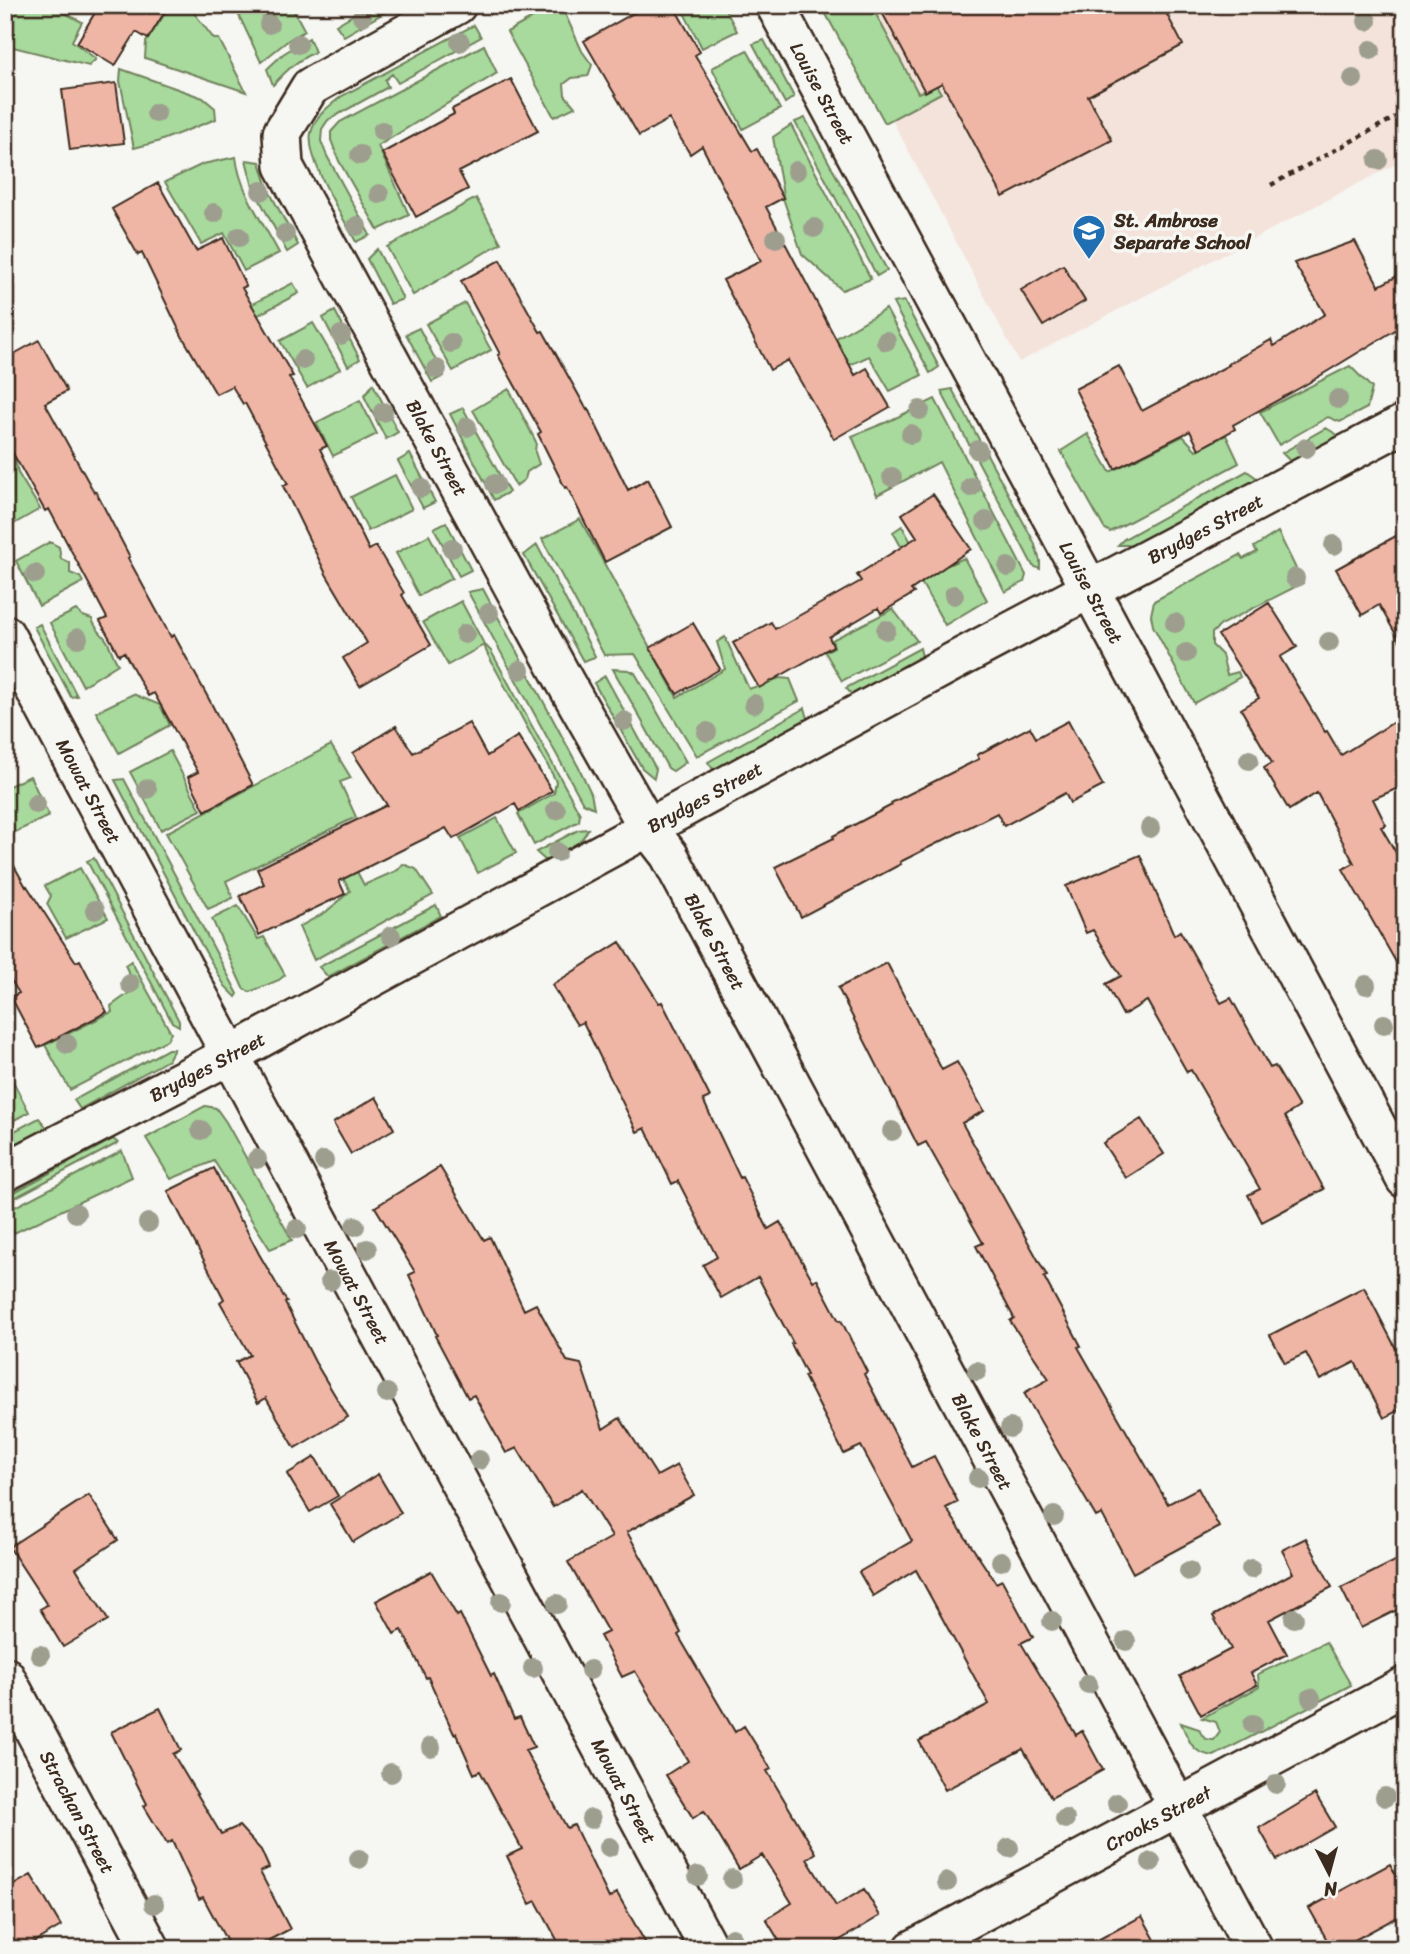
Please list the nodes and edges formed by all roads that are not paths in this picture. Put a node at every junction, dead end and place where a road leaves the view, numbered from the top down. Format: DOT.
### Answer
graph roads {
  1 [pos="457,5"];
  2 [pos="775,5"];
  3 [pos="1405,423"];
  4 [pos="1090,589"];
  5 [pos="5,634"];
  6 [pos="648,828"];
  7 [pos="230,1055"];
  8 [pos="5,1172"];
  9 [pos="1405,1179"];
  10 [pos="5,1676"];
  11 [pos="1405,1686"];
  12 [pos="1178,1807"];
  13 [pos="151,1949"];
  14 [pos="709,1949"];
  15 [pos="913,1949"];
  16 [pos="1254,1949"];
  1 -- 6 [label="street, Blake Street"];
  2 -- 4 [label="street, Louise Street"];
  3 -- 4 [label="street, Brydges Street"];
  4 -- 6 [label="street, Brydges Street"];
  4 -- 9 [label="street, Louise Street"];
  5 -- 7 [label="street, Mowat Street"];
  6 -- 7 [label="street, Brydges Street"];
  6 -- 12 [label="street, Blake Street"];
  7 -- 8 [label="street, Brydges Street"];
  7 -- 14 [label="street, Mowat Street"];
  10 -- 13 [label="street, Strachan Street"];
  11 -- 12 [label="street, Crooks Street"];
  12 -- 15 [label="street, Crooks Street"];
  12 -- 16 [label="street, Blake Street"];
}
